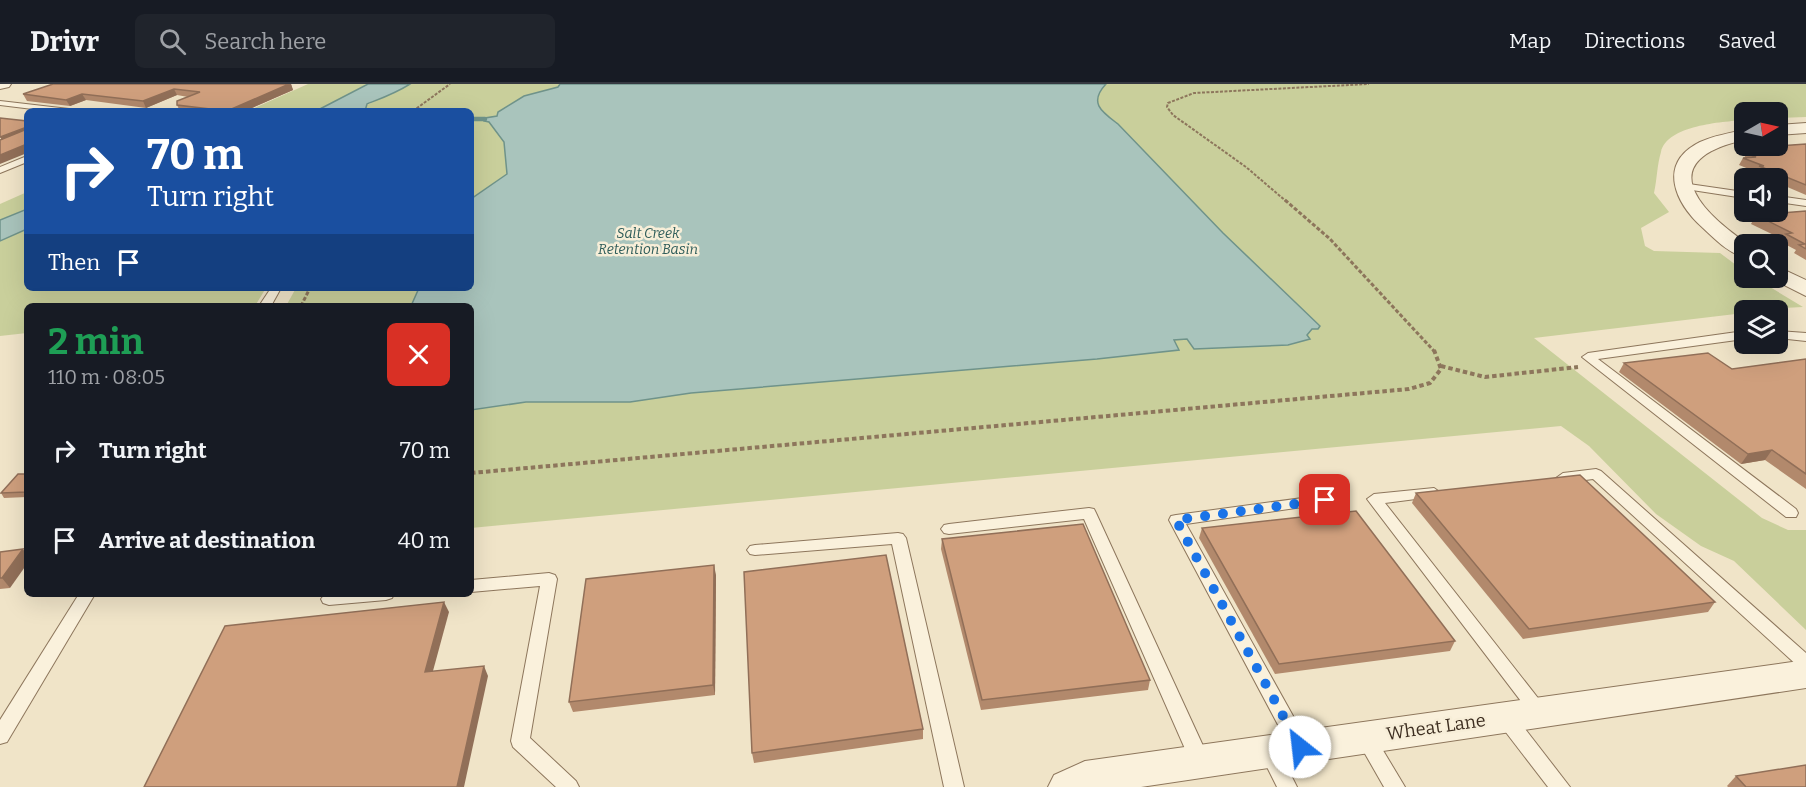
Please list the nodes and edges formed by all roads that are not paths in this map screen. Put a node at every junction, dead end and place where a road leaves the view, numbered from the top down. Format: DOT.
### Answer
graph roads {
  1 [pos="0,102"];
  2 [pos="46,108"];
  3 [pos="1804,129"];
  4 [pos="1788,130"];
  5 [pos="1734,138"];
  6 [pos="24,160"];
  7 [pos="0,170"];
  8 [pos="1682,186"];
  9 [pos="1734,194"];
  10 [pos="1788,200"];
  11 [pos="1806,203"];
  12 [pos="1734,243"];
  13 [pos="1788,279"];
  14 [pos="1806,289"];
  15 [pos="1734,336"];
  16 [pos="1788,336"];
  17 [pos="1806,337"];
  18 [pos="1550,479"];
  19 [pos="1444,491"];
  20 [pos="1325,500"];
  21 [pos="1791,513"];
  22 [pos="949,529"];
  23 [pos="756,550"];
  24 [pos="474,586"];
  25 [pos="85,597"];
  26 [pos="351,597"];
  27 [pos="328,599"];
  28 [pos="1806,663"];
  29 [pos="1806,674"];
  30 [pos="1522,715"];
  31 [pos="0,736"];
  32 [pos="1365,738"];
  33 [pos="1285,749"];
  34 [pos="1200,761"];
  35 [pos="568,787"];
  36 [pos="954,787"];
  37 [pos="1068,787"];
  38 [pos="1287,787"];
  39 [pos="1395,787"];
  40 [pos="1560,787"];
  1 -- 2 [label="lane"];
  3 -- 4 [label="street"];
  5 -- 8 [label="street"];
  6 -- 7 [label="lane"];
  8 -- 9 [label="lane"];
  8 -- 12 [label="street"];
  10 -- 11 [label="lane"];
  13 -- 14 [label="street"];
  15 -- 21 [label="lane"];
  16 -- 17 [label="lane"];
  18 -- 28 [label="lane"];
  19 -- 30 [label="lane"];
  20 -- 33 [label="lane"];
  22 -- 34 [label="lane"];
  23 -- 36 [label="lane"];
  24 -- 35 [label="lane"];
  25 -- 31 [label="lane"];
  26 -- 27 [label="lane"];
  29 -- 30 [label="street, Wheat Lane"];
  30 -- 32 [label="street, Wheat Lane"];
  30 -- 40 [label="lane"];
  32 -- 33 [label="street, Wheat Lane"];
  32 -- 39 [label="lane"];
  33 -- 34 [label="street, Wheat Lane"];
  33 -- 38 [label="lane"];
  34 -- 37 [label="street, Wheat Lane"];
}
